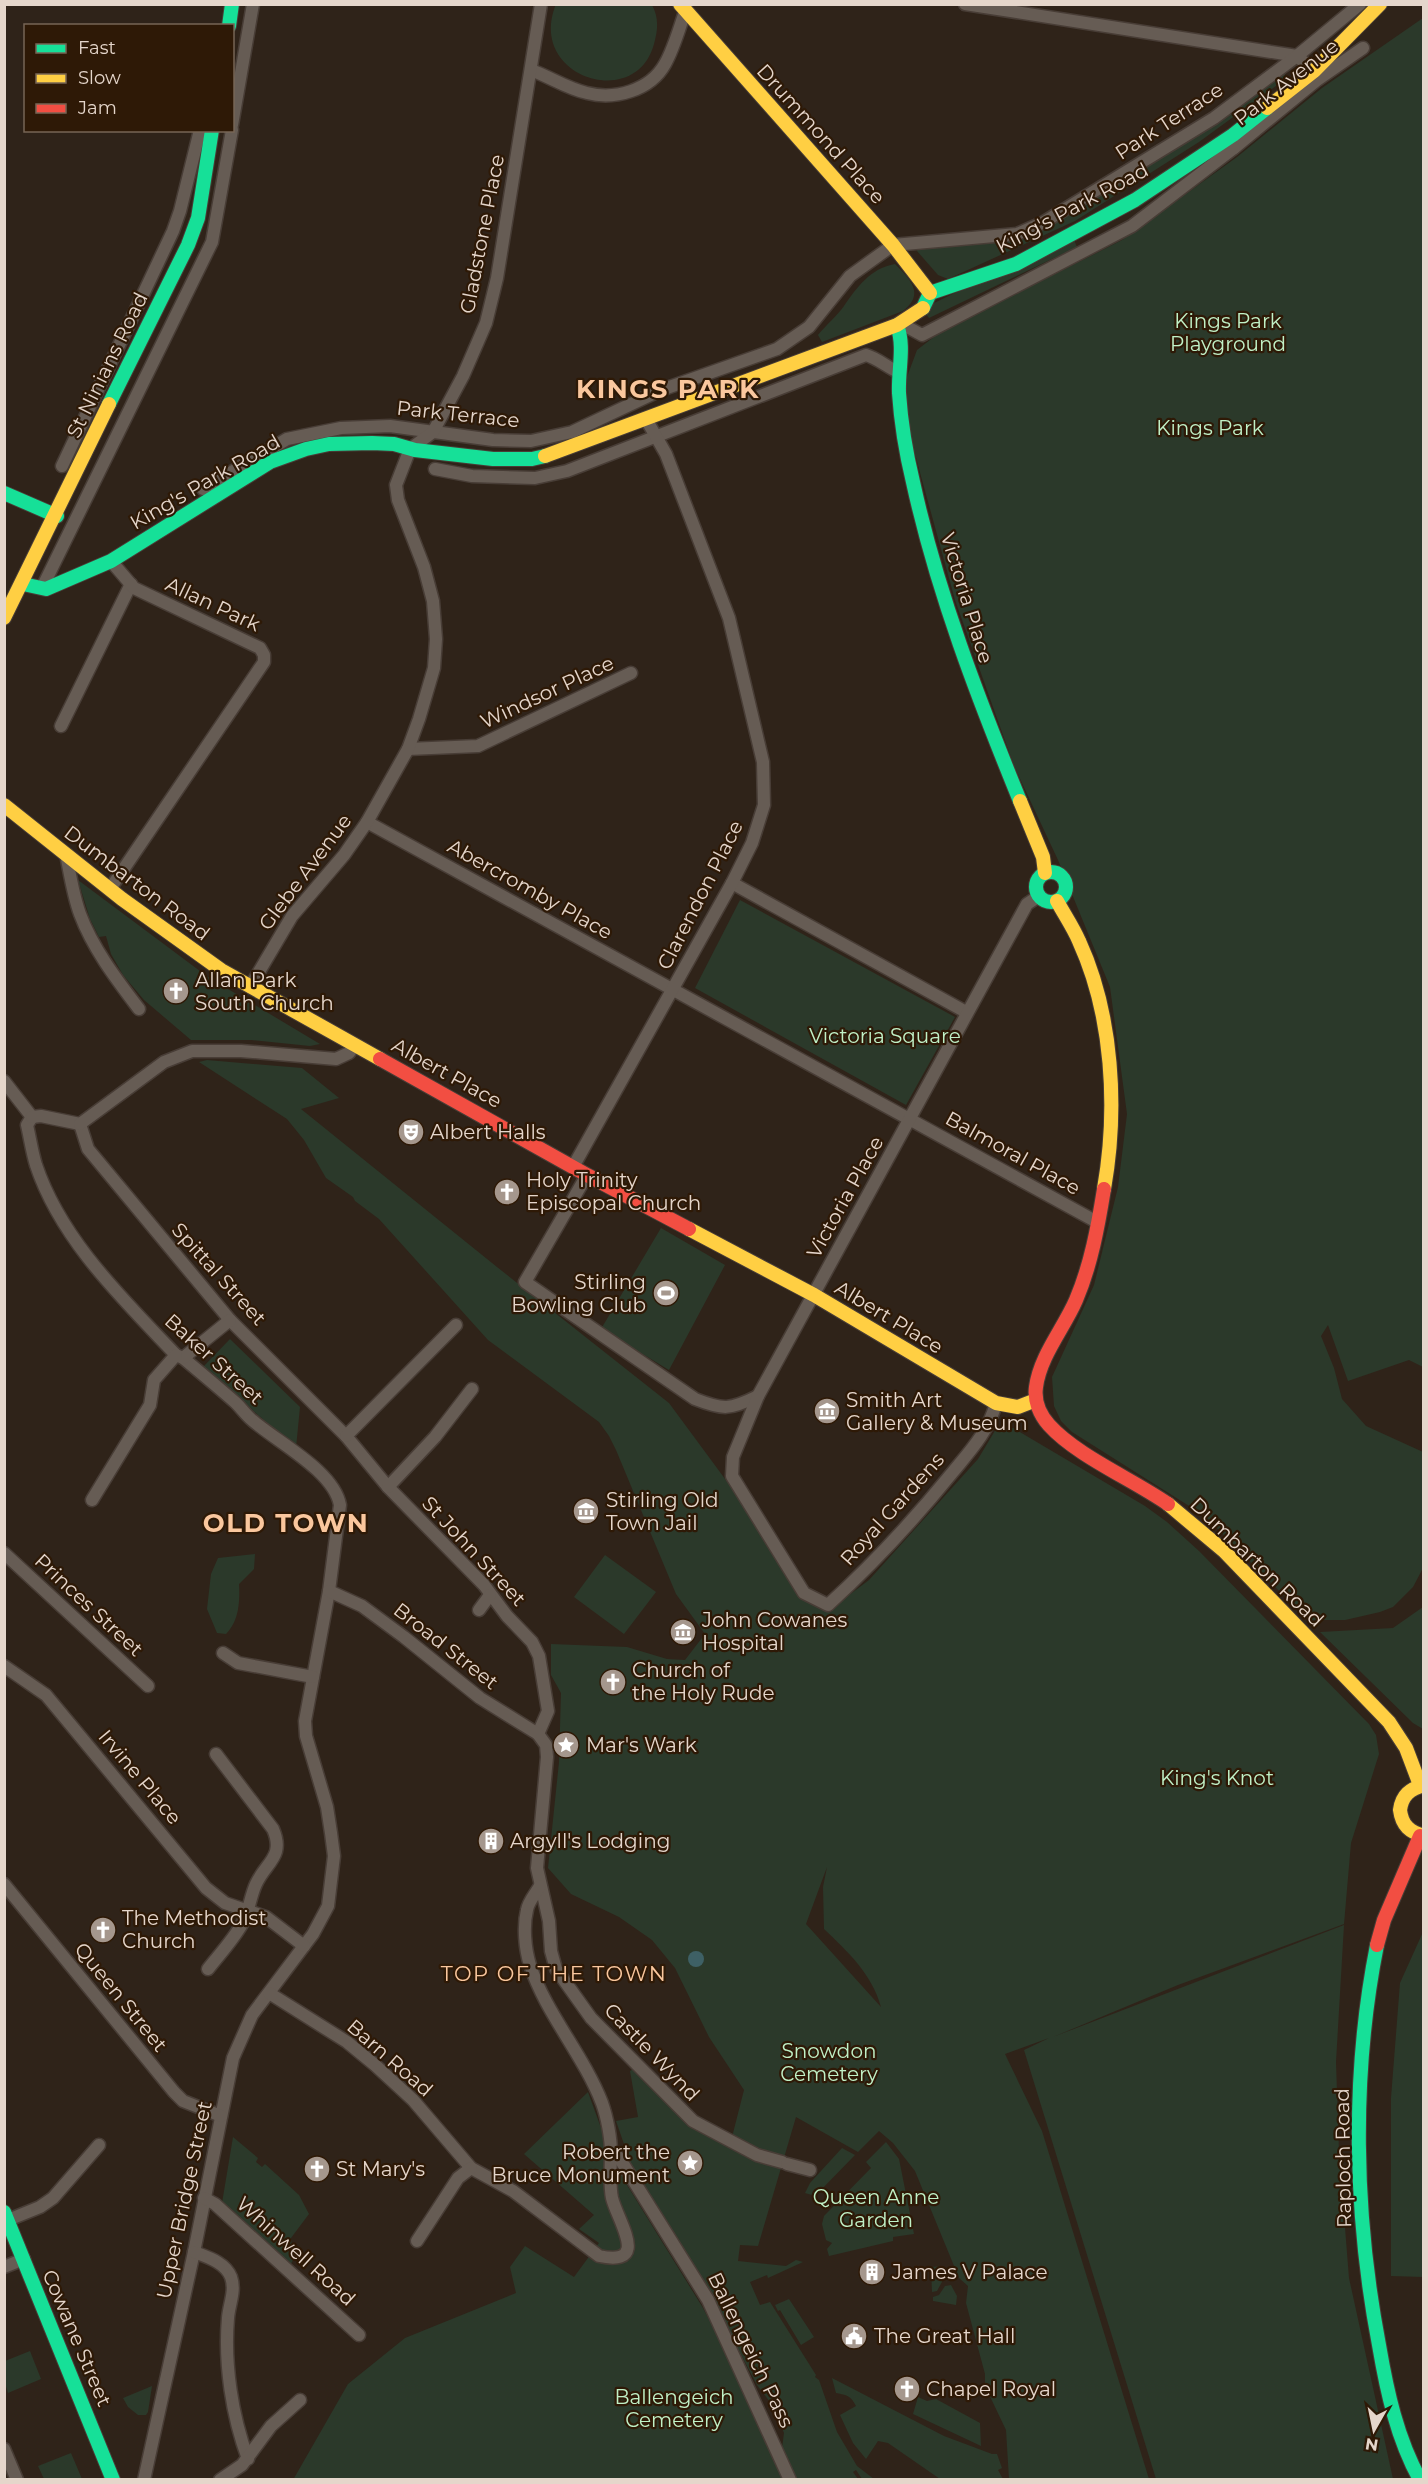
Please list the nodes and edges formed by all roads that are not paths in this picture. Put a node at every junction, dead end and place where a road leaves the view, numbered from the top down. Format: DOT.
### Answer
graph roads {
  1 [pos="232,4"];
  2 [pos="253,4"];
  3 [pos="541,4"];
  4 [pos="965,4"];
  5 [pos="1360,4"];
  6 [pos="1380,4"];
  7 [pos="682,8"];
  8 [pos="229,24"];
  9 [pos="1364,48"];
  10 [pos="1297,56"];
  11 [pos="531,70"];
  12 [pos="1314,71"];
  13 [pos="234,113"];
  14 [pos="200,132"];
  15 [pos="212,132"];
  16 [pos="232,132"];
  17 [pos="1230,144"];
  18 [pos="893,245"];
  19 [pos="930,293"];
  20 [pos="899,324"];
  21 [pos="898,372"];
  22 [pos="92,401"];
  23 [pos="107,407"];
  24 [pos="646,419"];
  25 [pos="433,432"];
  26 [pos="655,438"];
  27 [pos="410,449"];
  28 [pos="62,466"];
  29 [pos="435,469"];
  30 [pos="202,489"];
  31 [pos="4,493"];
  32 [pos="57,516"];
  33 [pos="111,561"];
  34 [pos="23,584"];
  35 [pos="131,584"];
  36 [pos="42,588"];
  37 [pos="8,613"];
  38 [pos="631,673"];
  39 [pos="61,726"];
  40 [pos="408,749"];
  41 [pos="4,805"];
  42 [pos="367,822"];
  43 [pos="66,854"];
  44 [pos="1045,873"];
  45 [pos="732,883"];
  46 [pos="110,889"];
  47 [pos="1039,896"];
  48 [pos="1057,901"];
  49 [pos="250,987"];
  50 [pos="673,990"];
  51 [pos="139,1009"];
  52 [pos="966,1012"];
  53 [pos="355,1045"];
  54 [pos="4,1082"];
  55 [pos="32,1117"];
  56 [pos="910,1118"];
  57 [pos="80,1124"];
  58 [pos="573,1167"];
  59 [pos="587,1175"];
  60 [pos="1097,1222"];
  61 [pos="814,1295"];
  62 [pos="230,1320"];
  63 [pos="456,1325"];
  64 [pos="180,1357"];
  65 [pos="472,1389"];
  66 [pos="758,1396"];
  67 [pos="1036,1400"];
  68 [pos="996,1403"];
  69 [pos="346,1436"];
  70 [pos="388,1486"];
  71 [pos="92,1500"];
  72 [pos="4,1553"];
  73 [pos="329,1591"];
  74 [pos="490,1595"];
  75 [pos="828,1605"];
  76 [pos="479,1610"];
  77 [pos="224,1653"];
  78 [pos="4,1666"];
  79 [pos="313,1677"];
  80 [pos="148,1686"];
  81 [pos="538,1734"];
  82 [pos="216,1754"];
  83 [pos="1422,1785"];
  84 [pos="1422,1836"];
  85 [pos="4,1884"];
  86 [pos="540,1886"];
  87 [pos="248,1909"];
  88 [pos="304,1946"];
  89 [pos="208,1969"];
  90 [pos="269,1993"];
  91 [pos="221,2116"];
  92 [pos="99,2145"];
  93 [pos="611,2150"];
  94 [pos="471,2168"];
  95 [pos="810,2170"];
  96 [pos="204,2198"];
  97 [pos="6,2216"];
  98 [pos="417,2241"];
  99 [pos="194,2252"];
  100 [pos="24,2259"];
  101 [pos="4,2267"];
  102 [pos="359,2335"];
  103 [pos="300,2400"];
  104 [pos="4,2449"];
  105 [pos="248,2459"];
  106 [pos="17,2480"];
  107 [pos="113,2480"];
  108 [pos="144,2480"];
  109 [pos="220,2480"];
  110 [pos="790,2480"];
  111 [pos="1420,2480"];
  1 -- 8 [label="street"];
  2 -- 13 [label="street"];
  3 -- 11 [label="street, Gladstone Place"];
  4 -- 10 [label="street"];
  5 -- 10 [label="street, Park Terrace"];
  6 -- 12 [label="street, King's Park Road"];
  7 -- 11 [label="street"];
  7 -- 18 [label="street, Drummond Place"];
  9 -- 17 [label="street, Park Avenue"];
  10 -- 12 [label="street"];
  10 -- 18 [label="street, Park Terrace"];
  11 -- 25 [label="street, Gladstone Place"];
  12 -- 17 [label="street, King's Park Road"];
  14 -- 22 [label="street"];
  15 -- 23 [label="street, St Ninians Road"];
  16 -- 36 [label="street"];
  17 -- 19 [label="street, King's Park Road"];
  17 -- 20 [label="street, Park Avenue"];
  18 -- 19 [label="street, Drummond Place"];
  18 -- 25 [label="street, Park Terrace"];
  19 -- 20 [label="street, King's Park Road"];
  20 -- 21 [label="street, Victoria Place"];
  20 -- 24 [label="street, King's Park Road"];
  21 -- 26 [label="street"];
  21 -- 44 [label="street, Victoria Place"];
  22 -- 23 [label="street"];
  22 -- 28 [label="street"];
  23 -- 32 [label="street, St Ninians Road"];
  24 -- 26 [label="street, Clarendon Place"];
  24 -- 27 [label="street, King's Park Road"];
  25 -- 27 [label="street, Gladstone Place"];
  25 -- 30 [label="street, Park Terrace"];
  26 -- 29 [label="street"];
  26 -- 45 [label="street, Clarendon Place"];
  27 -- 33 [label="street, King's Park Road"];
  27 -- 40 [label="street, Glebe Avenue"];
  31 -- 32 [label="street"];
  32 -- 34 [label="street, St Ninians Road"];
  33 -- 35 [label="street, Allan Park"];
  33 -- 36 [label="street"];
  34 -- 36 [label="street"];
  34 -- 37 [label="street, St Ninians Road"];
  35 -- 39 [label="street"];
  35 -- 46 [label="street, Allan Park"];
  38 -- 40 [label="street, Windsor Place"];
  40 -- 42 [label="street, Glebe Avenue"];
  41 -- 43 [label="street, Dumbarton Road"];
  42 -- 49 [label="street, Glebe Avenue"];
  42 -- 50 [label="street, Abercromby Place"];
  43 -- 46 [label="street, Dumbarton Road"];
  43 -- 51 [label="street"];
  44 -- 47 [label="street"];
  44 -- 48 [label="street"];
  45 -- 50 [label="street, Clarendon Place"];
  45 -- 52 [label="street"];
  46 -- 49 [label="street, Dumbarton Road"];
  47 -- 48 [label="street"];
  47 -- 52 [label="street"];
  48 -- 60 [label="street"];
  49 -- 53 [label="street, Albert Place"];
  50 -- 56 [label="street"];
  50 -- 58 [label="street, Clarendon Place"];
  52 -- 56 [label="street"];
  53 -- 57 [label="street"];
  53 -- 58 [label="street, Albert Place"];
  54 -- 55 [label="street"];
  55 -- 57 [label="street"];
  55 -- 64 [label="street, Baker Street"];
  56 -- 60 [label="street, Balmoral Place"];
  56 -- 61 [label="street, Victoria Place"];
  57 -- 62 [label="street, Spittal Street"];
  58 -- 59 [label="street, Albert Place"];
  59 -- 61 [label="street, Albert Place"];
  59 -- 66 [label="street"];
  60 -- 67 [label="street"];
  61 -- 66 [label="street, Victoria Place"];
  61 -- 68 [label="street, Albert Place"];
  62 -- 64 [label="street"];
  62 -- 69 [label="street, Spittal Street"];
  63 -- 69 [label="street"];
  64 -- 71 [label="street"];
  64 -- 73 [label="street, Baker Street"];
  65 -- 70 [label="street"];
  66 -- 75 [label="street, Victoria Place"];
  67 -- 68 [label="street, Albert Place"];
  67 -- 83 [label="street, Dumbarton Road"];
  68 -- 75 [label="street, Royal Gardens"];
  69 -- 70 [label="street, St John Street"];
  70 -- 74 [label="street, St John Street"];
  72 -- 80 [label="street, Princes Street"];
  73 -- 79 [label="street, Baker Street"];
  73 -- 81 [label="street, Broad Street"];
  74 -- 76 [label="street"];
  74 -- 81 [label="street, St John Street"];
  77 -- 79 [label="street"];
  78 -- 87 [label="street, Irvine Place"];
  79 -- 88 [label="street, Upper Bridge Street"];
  81 -- 86 [label="street, Castle Wynd"];
  82 -- 87 [label="street"];
  83 -- 84 [label="street"];
  84 -- 111 [label="street, Raploch Road"];
  85 -- 91 [label="street, Queen Street"];
  86 -- 93 [label="street"];
  86 -- 95 [label="street, Castle Wynd"];
  87 -- 88 [label="street, Irvine Place"];
  87 -- 89 [label="street"];
  88 -- 90 [label="street, Upper Bridge Street"];
  90 -- 91 [label="street, Upper Bridge Street"];
  90 -- 94 [label="street, Barn Road"];
  91 -- 96 [label="street, Upper Bridge Street"];
  92 -- 97 [label="street"];
  93 -- 94 [label="street"];
  93 -- 110 [label="street, Ballengeich Pass"];
  94 -- 98 [label="street"];
  96 -- 99 [label="street, Upper Bridge Street"];
  96 -- 102 [label="street, Whinwell Road"];
  97 -- 100 [label="street, Cowane Street"];
  99 -- 105 [label="street"];
  99 -- 108 [label="street, Upper Bridge Street"];
  100 -- 101 [label="street"];
  100 -- 107 [label="street, Cowane Street"];
  103 -- 105 [label="street"];
  104 -- 106 [label="street"];
  105 -- 109 [label="street"];
}
